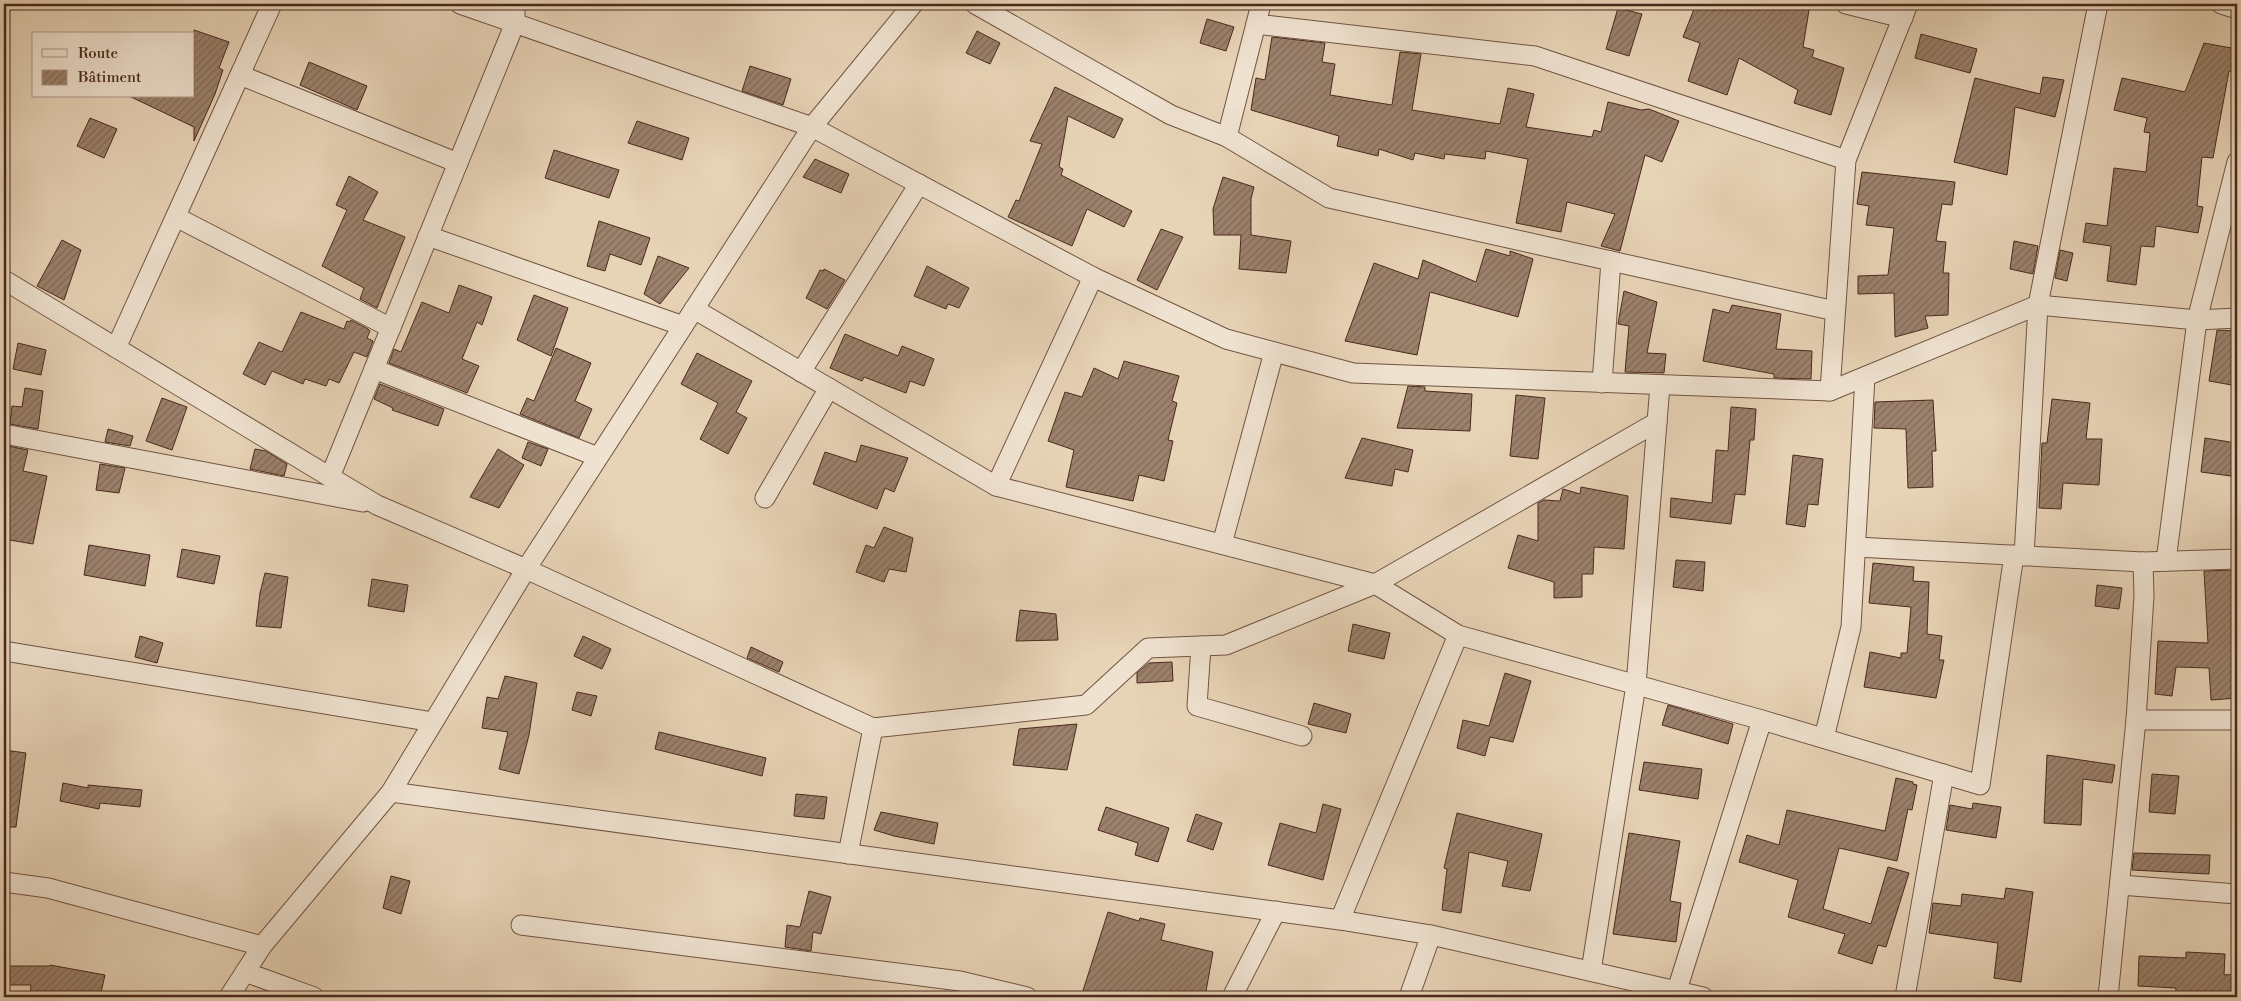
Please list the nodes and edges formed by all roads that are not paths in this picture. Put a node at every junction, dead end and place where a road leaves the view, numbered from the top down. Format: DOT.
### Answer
graph roads {
  1 [pos="272,4"];
  2 [pos="460,4"];
  3 [pos="515,4"];
  4 [pos="913,4"];
  5 [pos="975,4"];
  6 [pos="1261,4"];
  7 [pos="1846,4"];
  8 [pos="2098,4"];
  9 [pos="2221,4"];
  10 [pos="2237,9"];
  11 [pos="1906,11"];
  12 [pos="515,23"];
  13 [pos="1256,24"];
  14 [pos="240,74"];
  15 [pos="812,127"];
  16 [pos="1227,136"];
  17 [pos="1846,160"];
  18 [pos="458,162"];
  19 [pos="2237,162"];
  20 [pos="919,184"];
  21 [pos="176,218"];
  22 [pos="428,236"];
  23 [pos="1611,261"];
  24 [pos="1093,277"];
  25 [pos="4,280"];
  26 [pos="2038,305"];
  27 [pos="694,309"];
  28 [pos="1835,311"];
  29 [pos="2237,318"];
  30 [pos="2196,320"];
  31 [pos="683,326"];
  32 [pos="391,328"];
  33 [pos="116,348"];
  34 [pos="1274,352"];
  35 [pos="374,369"];
  36 [pos="801,372"];
  37 [pos="1865,377"];
  38 [pos="1602,383"];
  39 [pos="1660,385"];
  40 [pos="828,388"];
  41 [pos="1830,391"];
  42 [pos="1657,422"];
  43 [pos="4,434"];
  44 [pos="598,456"];
  45 [pos="330,477"];
  46 [pos="996,486"];
  47 [pos="766,498"];
  48 [pos="377,505"];
  49 [pos="1222,544"];
  50 [pos="1856,547"];
  51 [pos="2019,555"];
  52 [pos="2237,559"];
  53 [pos="2166,561"];
  54 [pos="2143,562"];
  55 [pos="526,569"];
  56 [pos="1376,584"];
  57 [pos="1458,635"];
  58 [pos="1201,646"];
  59 [pos="4,650"];
  60 [pos="1636,684"];
  61 [pos="1762,720"];
  62 [pos="2136,720"];
  63 [pos="2237,720"];
  64 [pos="433,722"];
  65 [pos="873,728"];
  66 [pos="1302,736"];
  67 [pos="1824,738"];
  68 [pos="1944,774"];
  69 [pos="390,792"];
  70 [pos="848,854"];
  71 [pos="4,882"];
  72 [pos="2120,885"];
  73 [pos="2237,894"];
  74 [pos="1276,911"];
  75 [pos="1340,920"];
  76 [pos="520,925"];
  77 [pos="1431,935"];
  78 [pos="262,946"];
  79 [pos="1591,971"];
  80 [pos="245,972"];
  81 [pos="957,989"];
  82 [pos="1677,990"];
  83 [pos="228,997"];
  84 [pos="314,997"];
  85 [pos="1027,997"];
  86 [pos="1232,997"];
  87 [pos="1409,997"];
  88 [pos="1703,997"];
  89 [pos="1904,997"];
  90 [pos="2108,997"];
  1 -- 14 [label="street"];
  2 -- 12 [label="street"];
  3 -- 12 [label="street"];
  4 -- 15 [label="street"];
  5 -- 16 [label="street"];
  6 -- 13 [label="street"];
  7 -- 11 [label="street"];
  8 -- 26 [label="street"];
  9 -- 10 [label="street"];
  11 -- 17 [label="street"];
  12 -- 15 [label="street"];
  12 -- 18 [label="street"];
  13 -- 16 [label="street"];
  13 -- 17 [label="street"];
  14 -- 18 [label="street"];
  14 -- 21 [label="street"];
  15 -- 20 [label="street"];
  15 -- 27 [label="street"];
  16 -- 23 [label="street"];
  17 -- 28 [label="street"];
  18 -- 22 [label="street"];
  19 -- 30 [label="street"];
  20 -- 24 [label="street"];
  20 -- 36 [label="street"];
  21 -- 32 [label="street"];
  21 -- 33 [label="street"];
  22 -- 31 [label="street"];
  22 -- 32 [label="street"];
  23 -- 28 [label="street"];
  23 -- 38 [label="street"];
  24 -- 34 [label="street"];
  24 -- 46 [label="street"];
  25 -- 33 [label="street"];
  26 -- 30 [label="street"];
  26 -- 37 [label="street"];
  26 -- 51 [label="street"];
  27 -- 31 [label="street"];
  27 -- 36 [label="street"];
  28 -- 41 [label="street"];
  29 -- 30 [label="street"];
  30 -- 53 [label="street"];
  31 -- 44 [label="street"];
  32 -- 35 [label="street"];
  33 -- 45 [label="street"];
  34 -- 38 [label="street"];
  34 -- 49 [label="street"];
  35 -- 44 [label="street"];
  35 -- 45 [label="street"];
  36 -- 40 [label="street"];
  37 -- 41 [label="street"];
  37 -- 50 [label="street"];
  38 -- 39 [label="street"];
  39 -- 41 [label="street"];
  39 -- 42 [label="street"];
  40 -- 46 [label="street"];
  40 -- 47 [label="street"];
  42 -- 56 [label="street"];
  42 -- 60 [label="street"];
  43 -- 48 [label="street"];
  44 -- 55 [label="street"];
  45 -- 48 [label="street"];
  46 -- 49 [label="street"];
  48 -- 55 [label="street"];
  49 -- 56 [label="street"];
  50 -- 51 [label="street"];
  50 -- 67 [label="street"];
  51 -- 54 [label="street"];
  51 -- 68 [label="street"];
  52 -- 53 [label="street"];
  53 -- 54 [label="street"];
  54 -- 62 [label="street"];
  55 -- 64 [label="street"];
  55 -- 65 [label="street"];
  56 -- 57 [label="street"];
  56 -- 58 [label="street"];
  57 -- 60 [label="street"];
  57 -- 75 [label="street"];
  58 -- 65 [label="street"];
  58 -- 66 [label="street"];
  59 -- 64 [label="street"];
  60 -- 61 [label="street"];
  60 -- 79 [label="street"];
  61 -- 67 [label="street"];
  61 -- 82 [label="street"];
  62 -- 63 [label="street"];
  62 -- 72 [label="street"];
  64 -- 69 [label="street"];
  65 -- 70 [label="street"];
  67 -- 68 [label="street"];
  68 -- 89 [label="street"];
  69 -- 70 [label="street"];
  69 -- 78 [label="street"];
  70 -- 74 [label="street"];
  71 -- 78 [label="street"];
  72 -- 73 [label="street"];
  72 -- 90 [label="street"];
  74 -- 75 [label="street"];
  74 -- 86 [label="street"];
  75 -- 77 [label="street"];
  76 -- 81 [label="street"];
  77 -- 79 [label="street"];
  77 -- 87 [label="street"];
  78 -- 80 [label="street"];
  79 -- 82 [label="street"];
  80 -- 83 [label="street"];
  80 -- 84 [label="street"];
  81 -- 85 [label="street"];
  82 -- 88 [label="street"];
}
